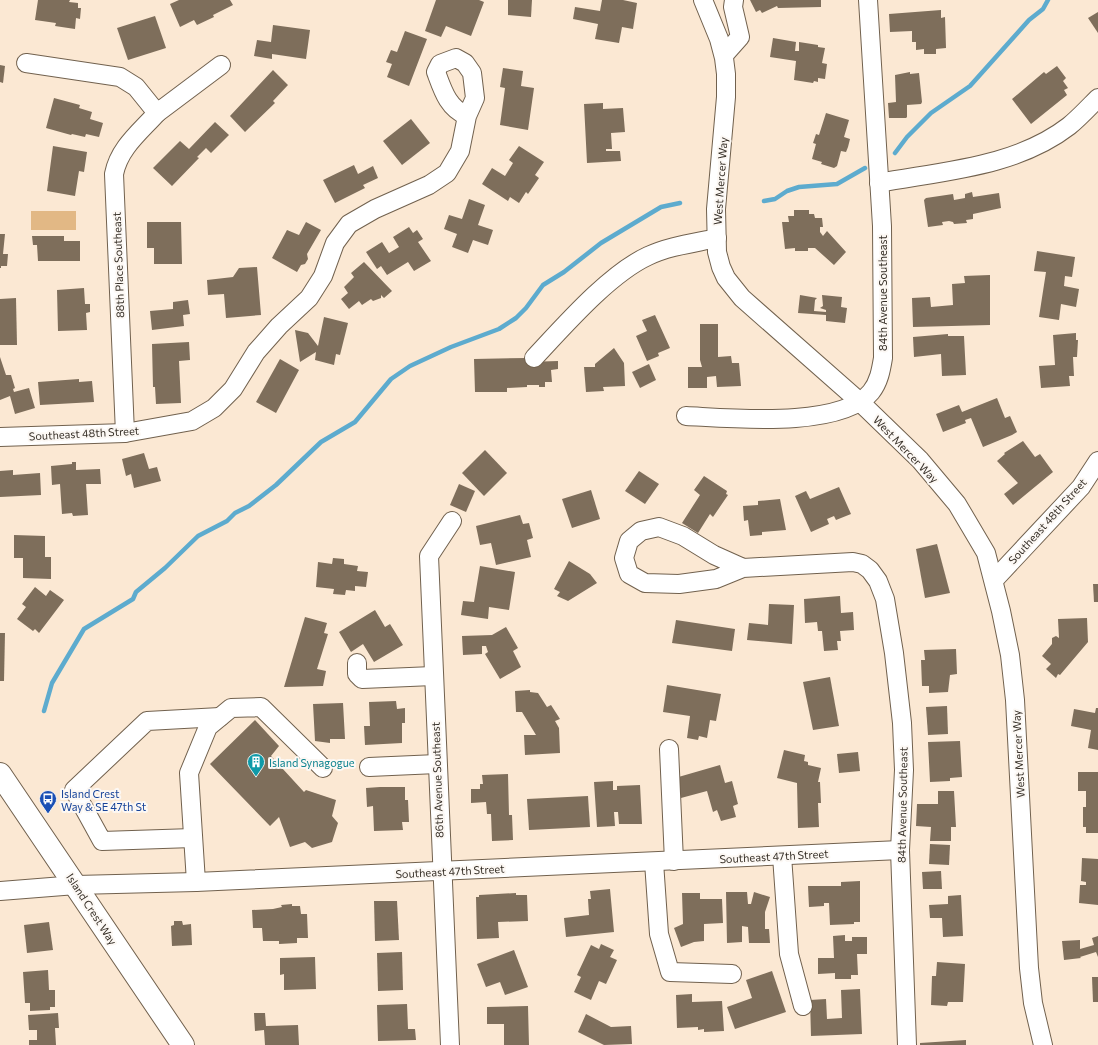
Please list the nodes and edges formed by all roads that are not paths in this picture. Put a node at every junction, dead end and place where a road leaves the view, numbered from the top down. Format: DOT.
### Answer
graph roads {
  1 [pos="703,0"];
  2 [pos="734,0"];
  3 [pos="868,0"];
  4 [pos="724,55"];
  5 [pos="26,63"];
  6 [pos="221,65"];
  7 [pos="1098,98"];
  8 [pos="156,113"];
  9 [pos="467,116"];
  10 [pos="879,183"];
  11 [pos="717,238"];
  12 [pos="534,358"];
  13 [pos="860,402"];
  14 [pos="686,416"];
  15 [pos="125,433"];
  16 [pos="0,437"];
  17 [pos="1098,461"];
  18 [pos="452,521"];
  19 [pos="743,568"];
  20 [pos="994,580"];
  21 [pos="357,663"];
  22 [pos="434,676"];
  23 [pos="220,717"];
  24 [pos="669,749"];
  25 [pos="437,764"];
  26 [pos="369,767"];
  27 [pos="323,768"];
  28 [pos="0,774"];
  29 [pos="193,838"];
  30 [pos="900,850"];
  31 [pos="782,856"];
  32 [pos="674,861"];
  33 [pos="654,862"];
  34 [pos="441,872"];
  35 [pos="196,882"];
  36 [pos="76,885"];
  37 [pos="0,891"];
  38 [pos="732,974"];
  39 [pos="803,1006"];
  40 [pos="183,1045"];
  41 [pos="450,1045"];
  42 [pos="907,1045"];
  43 [pos="1043,1045"];
  1 -- 4 [label="street, West Mercer Way"];
  2 -- 4 [label="street"];
  3 -- 10 [label="street, 84th Avenue Southeast"];
  4 -- 11 [label="street, West Mercer Way"];
  5 -- 8 [label="street"];
  6 -- 8 [label="street, 88th Place Southeast"];
  7 -- 10 [label="street"];
  8 -- 15 [label="street, 88th Place Southeast"];
  9 -- 15 [label="street, Southeast 48th Street"];
  10 -- 13 [label="street, 84th Avenue Southeast"];
  11 -- 12 [label="street"];
  11 -- 13 [label="street, West Mercer Way"];
  13 -- 14 [label="street, 84th Avenue Southeast"];
  13 -- 20 [label="street, West Mercer Way"];
  15 -- 16 [label="street, Southeast 48th Street"];
  17 -- 20 [label="street, Southeast 48th Street"];
  18 -- 22 [label="street, 86th Avenue Southeast"];
  19 -- 19 [label="street"];
  19 -- 30 [label="street, 84th Avenue Southeast"];
  20 -- 43 [label="street, West Mercer Way"];
  21 -- 22 [label="street"];
  22 -- 25 [label="street, 86th Avenue Southeast"];
  23 -- 27 [label="street"];
  23 -- 29 [label="street"];
  23 -- 29 [label="street"];
  24 -- 32 [label="street"];
  25 -- 26 [label="street"];
  25 -- 34 [label="street, 86th Avenue Southeast"];
  28 -- 36 [label="main road, Island Crest Way"];
  29 -- 35 [label="street"];
  30 -- 31 [label="street, Southeast 47th Street"];
  30 -- 42 [label="street, 84th Avenue Southeast"];
  31 -- 32 [label="street, Southeast 47th Street"];
  31 -- 39 [label="street"];
  32 -- 33 [label="street, Southeast 47th Street"];
  33 -- 34 [label="street, Southeast 47th Street"];
  33 -- 38 [label="street"];
  34 -- 35 [label="street, Southeast 47th Street"];
  34 -- 41 [label="street, 86th Avenue Southeast"];
  35 -- 36 [label="street, Southeast 47th Street"];
  36 -- 37 [label="street, Southeast 47th Street"];
  36 -- 40 [label="main road, Island Crest Way"];
}
